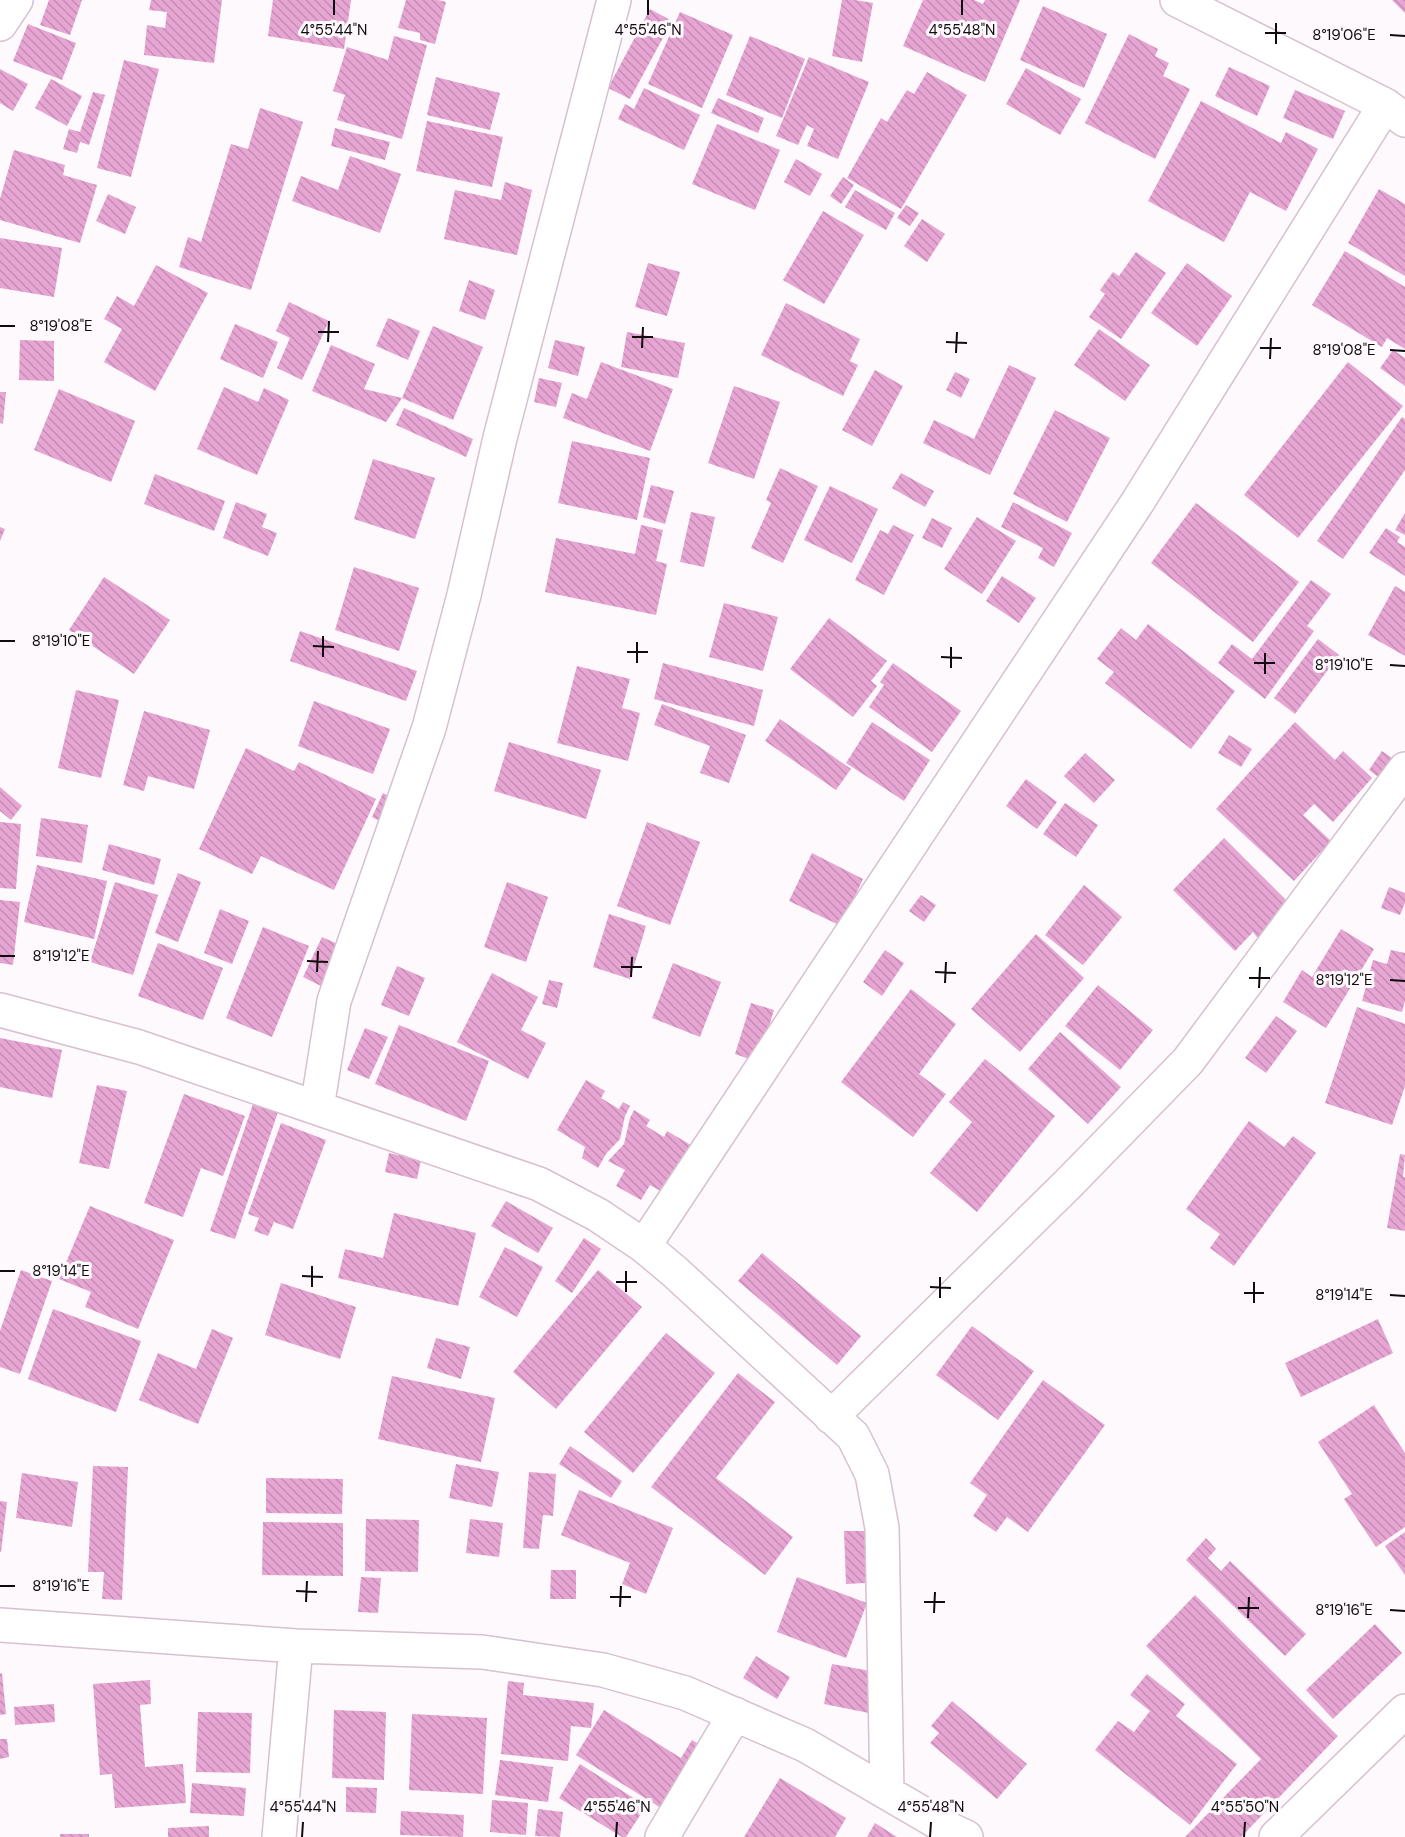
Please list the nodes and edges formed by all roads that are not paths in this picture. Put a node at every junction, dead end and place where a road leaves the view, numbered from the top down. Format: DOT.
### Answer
graph roads {
  1 [pos="16,0"];
  2 [pos="614,0"];
  3 [pos="1177,0"];
  4 [pos="0,24"];
  5 [pos="1395,113"];
  6 [pos="1405,770"];
  7 [pos="0,1010"];
  8 [pos="317,1108"];
  9 [pos="644,1246"];
  10 [pos="831,1417"];
  11 [pos="0,1625"];
  12 [pos="296,1646"];
  13 [pos="1405,1711"];
  14 [pos="735,1714"];
  15 [pos="887,1792"];
  16 [pos="279,1837"];
  17 [pos="662,1837"];
  18 [pos="966,1837"];
  19 [pos="1276,1837"];
  1 -- 4 [label="street"];
  2 -- 8 [label="street"];
  3 -- 5 [label="street"];
  5 -- 9 [label="street"];
  6 -- 10 [label="street"];
  7 -- 8 [label="street"];
  8 -- 9 [label="street"];
  9 -- 10 [label="street"];
  10 -- 15 [label="street"];
  11 -- 12 [label="street"];
  12 -- 14 [label="street"];
  12 -- 16 [label="street"];
  13 -- 19 [label="street"];
  14 -- 15 [label="street"];
  14 -- 17 [label="street"];
  15 -- 18 [label="street"];
}
